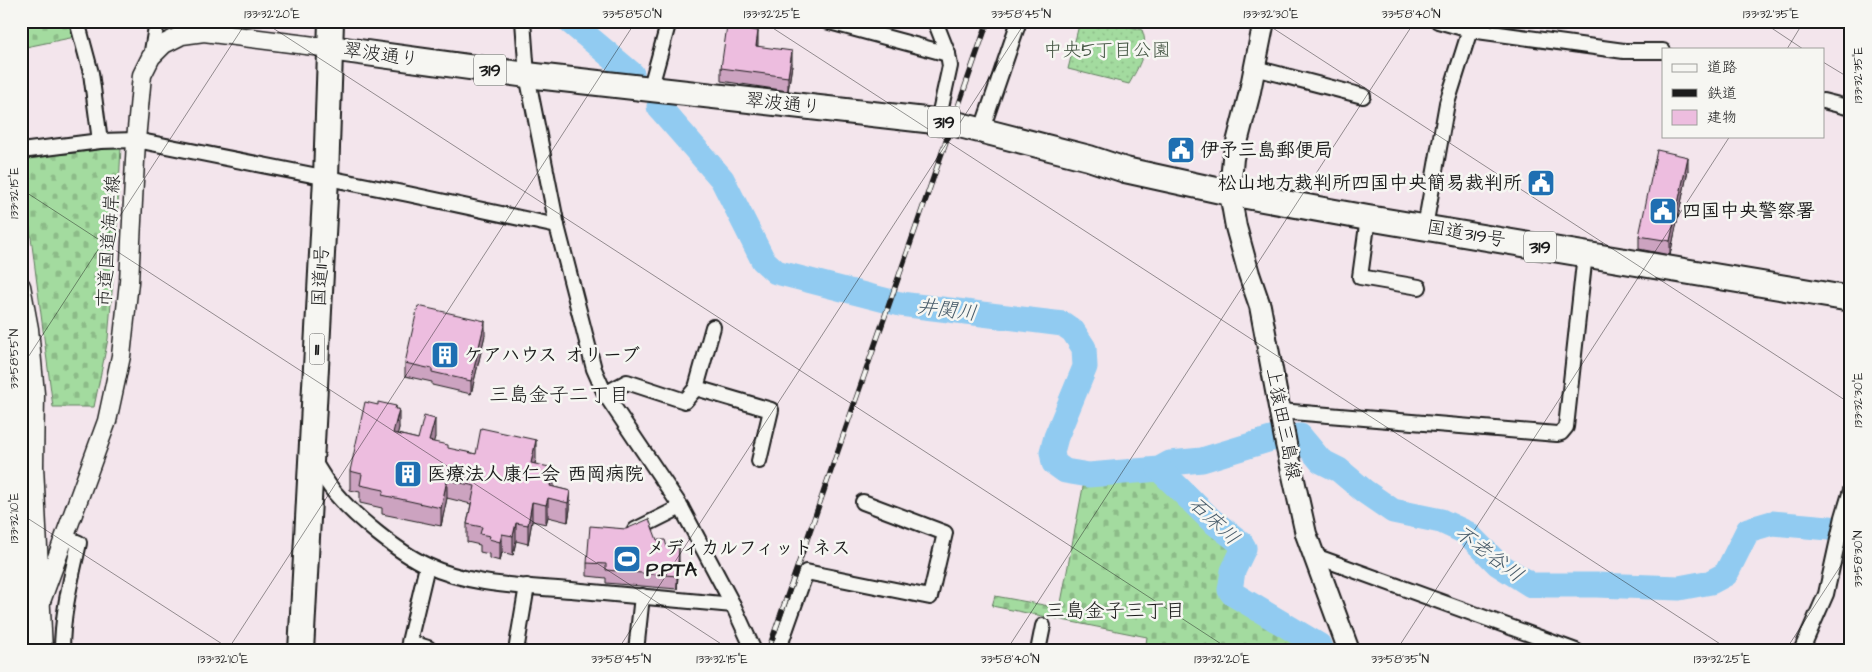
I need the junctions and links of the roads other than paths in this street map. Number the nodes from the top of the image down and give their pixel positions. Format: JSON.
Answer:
{"nodes":[{"id":1,"x":77,"y":21,"type":"edge"},
{"id":2,"x":157,"y":21,"type":"edge"},
{"id":3,"x":331,"y":21,"type":"edge"},
{"id":4,"x":524,"y":21,"type":"edge"},
{"id":5,"x":669,"y":21,"type":"edge"},
{"id":6,"x":826,"y":21,"type":"edge"},
{"id":7,"x":935,"y":21,"type":"edge"},
{"id":8,"x":1019,"y":21,"type":"edge"},
{"id":9,"x":1264,"y":21,"type":"edge"},
{"id":10,"x":1438,"y":21,"type":"edge"},
{"id":11,"x":1470,"y":30,"type":"junction"},
{"id":12,"x":330,"y":48,"type":"junction"},
{"id":13,"x":1662,"y":51,"type":"edge"},
{"id":14,"x":948,"y":54,"type":"junction"},
{"id":15,"x":151,"y":57,"type":"junction"},
{"id":16,"x":1255,"y":68,"type":"junction"},
{"id":17,"x":527,"y":75,"type":"junction"},
{"id":18,"x":650,"y":90,"type":"junction"},
{"id":19,"x":1363,"y":96,"type":"dead end"},
{"id":20,"x":1824,"y":102,"type":"edge"},
{"id":21,"x":1851,"y":108,"type":"edge"},
{"id":22,"x":938,"y":121,"type":"junction"},
{"id":23,"x":982,"y":130,"type":"junction"},
{"id":24,"x":136,"y":140,"type":"junction"},
{"id":25,"x":100,"y":141,"type":"junction"},
{"id":26,"x":21,"y":152,"type":"edge"},
{"id":27,"x":326,"y":178,"type":"junction"},
{"id":28,"x":1230,"y":193,"type":"junction"},
{"id":29,"x":1368,"y":218,"type":"junction"},
{"id":30,"x":557,"y":226,"type":"junction"},
{"id":31,"x":1425,"y":227,"type":"junction"},
{"id":32,"x":1585,"y":254,"type":"junction"},
{"id":33,"x":21,"y":286,"type":"edge"},
{"id":34,"x":1419,"y":287,"type":"dead end"},
{"id":35,"x":1851,"y":299,"type":"edge"},
{"id":36,"x":713,"y":327,"type":"dead end"},
{"id":37,"x":696,"y":388,"type":"junction"},
{"id":38,"x":605,"y":394,"type":"junction"},
{"id":39,"x":1283,"y":428,"type":"junction"},
{"id":40,"x":312,"y":458,"type":"junction"},
{"id":41,"x":759,"y":461,"type":"dead end"},
{"id":42,"x":28,"y":467,"type":"edge"},
{"id":43,"x":1851,"y":490,"type":"edge"},
{"id":44,"x":863,"y":502,"type":"dead end"},
{"id":45,"x":681,"y":507,"type":"junction"},
{"id":46,"x":29,"y":518,"type":"edge"},
{"id":47,"x":71,"y":521,"type":"junction"},
{"id":48,"x":626,"y":534,"type":"edge"},
{"id":49,"x":65,"y":538,"type":"junction"},
{"id":50,"x":1315,"y":556,"type":"junction"},
{"id":51,"x":427,"y":566,"type":"junction"},
{"id":52,"x":527,"y":586,"type":"junction"},
{"id":53,"x":642,"y":596,"type":"junction"},
{"id":54,"x":40,"y":604,"type":"junction"},
{"id":55,"x":733,"y":605,"type":"junction"},
{"id":56,"x":1044,"y":626,"type":"dead end"},
{"id":57,"x":26,"y":651,"type":"edge"},
{"id":58,"x":43,"y":651,"type":"edge"},
{"id":59,"x":62,"y":651,"type":"edge"},
{"id":60,"x":301,"y":651,"type":"edge"},
{"id":61,"x":428,"y":651,"type":"edge"},
{"id":62,"x":516,"y":651,"type":"edge"},
{"id":63,"x":636,"y":651,"type":"edge"},
{"id":64,"x":754,"y":651,"type":"edge"},
{"id":65,"x":778,"y":651,"type":"edge"},
{"id":66,"x":1038,"y":651,"type":"edge"},
{"id":67,"x":1349,"y":651,"type":"edge"},
{"id":68,"x":1576,"y":651,"type":"edge"},
{"id":69,"x":1802,"y":651,"type":"edge"}],
"edges":[{"from":1,"to":25,"type":"street"},
{"from":2,"to":15,"type":"street"},
{"from":3,"to":12,"type":"highway","name":"国道11号","number":"11"},
{"from":4,"to":17,"type":"street"},
{"from":5,"to":18,"type":"street"},
{"from":6,"to":14,"type":"street"},
{"from":7,"to":14,"type":"street"},
{"from":8,"to":23,"type":"street"},
{"from":9,"to":16,"type":"main road","name":"上猿田三島線"},
{"from":10,"to":11,"type":"street"},
{"from":11,"to":13,"type":"street"},
{"from":11,"to":31,"type":"street"},
{"from":12,"to":15,"type":"street","name":"市道国道海岸線"},
{"from":12,"to":17,"type":"highway","name":"翠波通り","number":"319"},
{"from":12,"to":27,"type":"highway","name":"国道11号","number":"11"},
{"from":14,"to":22,"type":"street"},
{"from":15,"to":24,"type":"street","name":"市道国道海岸線"},
{"from":16,"to":19,"type":"street"},
{"from":16,"to":28,"type":"main road","name":"上猿田三島線"},
{"from":17,"to":18,"type":"highway","name":"翠波通り","number":"319"},
{"from":17,"to":30,"type":"street"},
{"from":18,"to":22,"type":"highway","name":"翠波通り","number":"319"},
{"from":20,"to":21,"type":"street"},
{"from":22,"to":23,"type":"highway","name":"翠波通り","number":"319"},
{"from":23,"to":28,"type":"highway","name":"翠波通り","number":"319"},
{"from":24,"to":25,"type":"street"},
{"from":24,"to":27,"type":"street"},
{"from":24,"to":47,"type":"street","name":"市道国道海岸線"},
{"from":25,"to":26,"type":"street"},
{"from":27,"to":30,"type":"street"},
{"from":27,"to":40,"type":"highway","name":"国道11号","number":"11"},
{"from":28,"to":29,"type":"highway","name":"国道319号","number":"319"},
{"from":28,"to":39,"type":"main road","name":"上猿田三島線"},
{"from":29,"to":31,"type":"highway","name":"国道319号","number":"319"},
{"from":29,"to":34,"type":"street"},
{"from":30,"to":38,"type":"street"},
{"from":31,"to":32,"type":"highway","name":"国道319号","number":"319"},
{"from":32,"to":35,"type":"highway","name":"国道319号","number":"319"},
{"from":32,"to":39,"type":"street"},
{"from":33,"to":42,"type":"street"},
{"from":36,"to":37,"type":"street"},
{"from":37,"to":38,"type":"street"},
{"from":37,"to":41,"type":"street"},
{"from":38,"to":45,"type":"street"},
{"from":39,"to":50,"type":"main road","name":"上猿田三島線"},
{"from":40,"to":51,"type":"street"},
{"from":40,"to":60,"type":"highway","name":"国道11号","number":"11"},
{"from":42,"to":46,"type":"street"},
{"from":43,"to":69,"type":"street"},
{"from":44,"to":65,"type":"street"},
{"from":45,"to":48,"type":"street"},
{"from":45,"to":55,"type":"street"},
{"from":46,"to":47,"type":"street"},
{"from":46,"to":54,"type":"street"},
{"from":46,"to":57,"type":"street"},
{"from":47,"to":49,"type":"street","name":"市道国道海岸線"},
{"from":49,"to":54,"type":"street","name":"市道国道海岸線"},
{"from":49,"to":59,"type":"street"},
{"from":50,"to":67,"type":"main road","name":"上猿田三島線"},
{"from":50,"to":68,"type":"street"},
{"from":51,"to":52,"type":"street"},
{"from":51,"to":61,"type":"street"},
{"from":52,"to":53,"type":"street"},
{"from":52,"to":62,"type":"street"},
{"from":53,"to":55,"type":"street"},
{"from":53,"to":63,"type":"street"},
{"from":54,"to":57,"type":"street","name":"市道国道海岸線"},
{"from":54,"to":58,"type":"street","name":"市道国道海岸線"},
{"from":55,"to":64,"type":"street"},
{"from":56,"to":66,"type":"street"}]}
